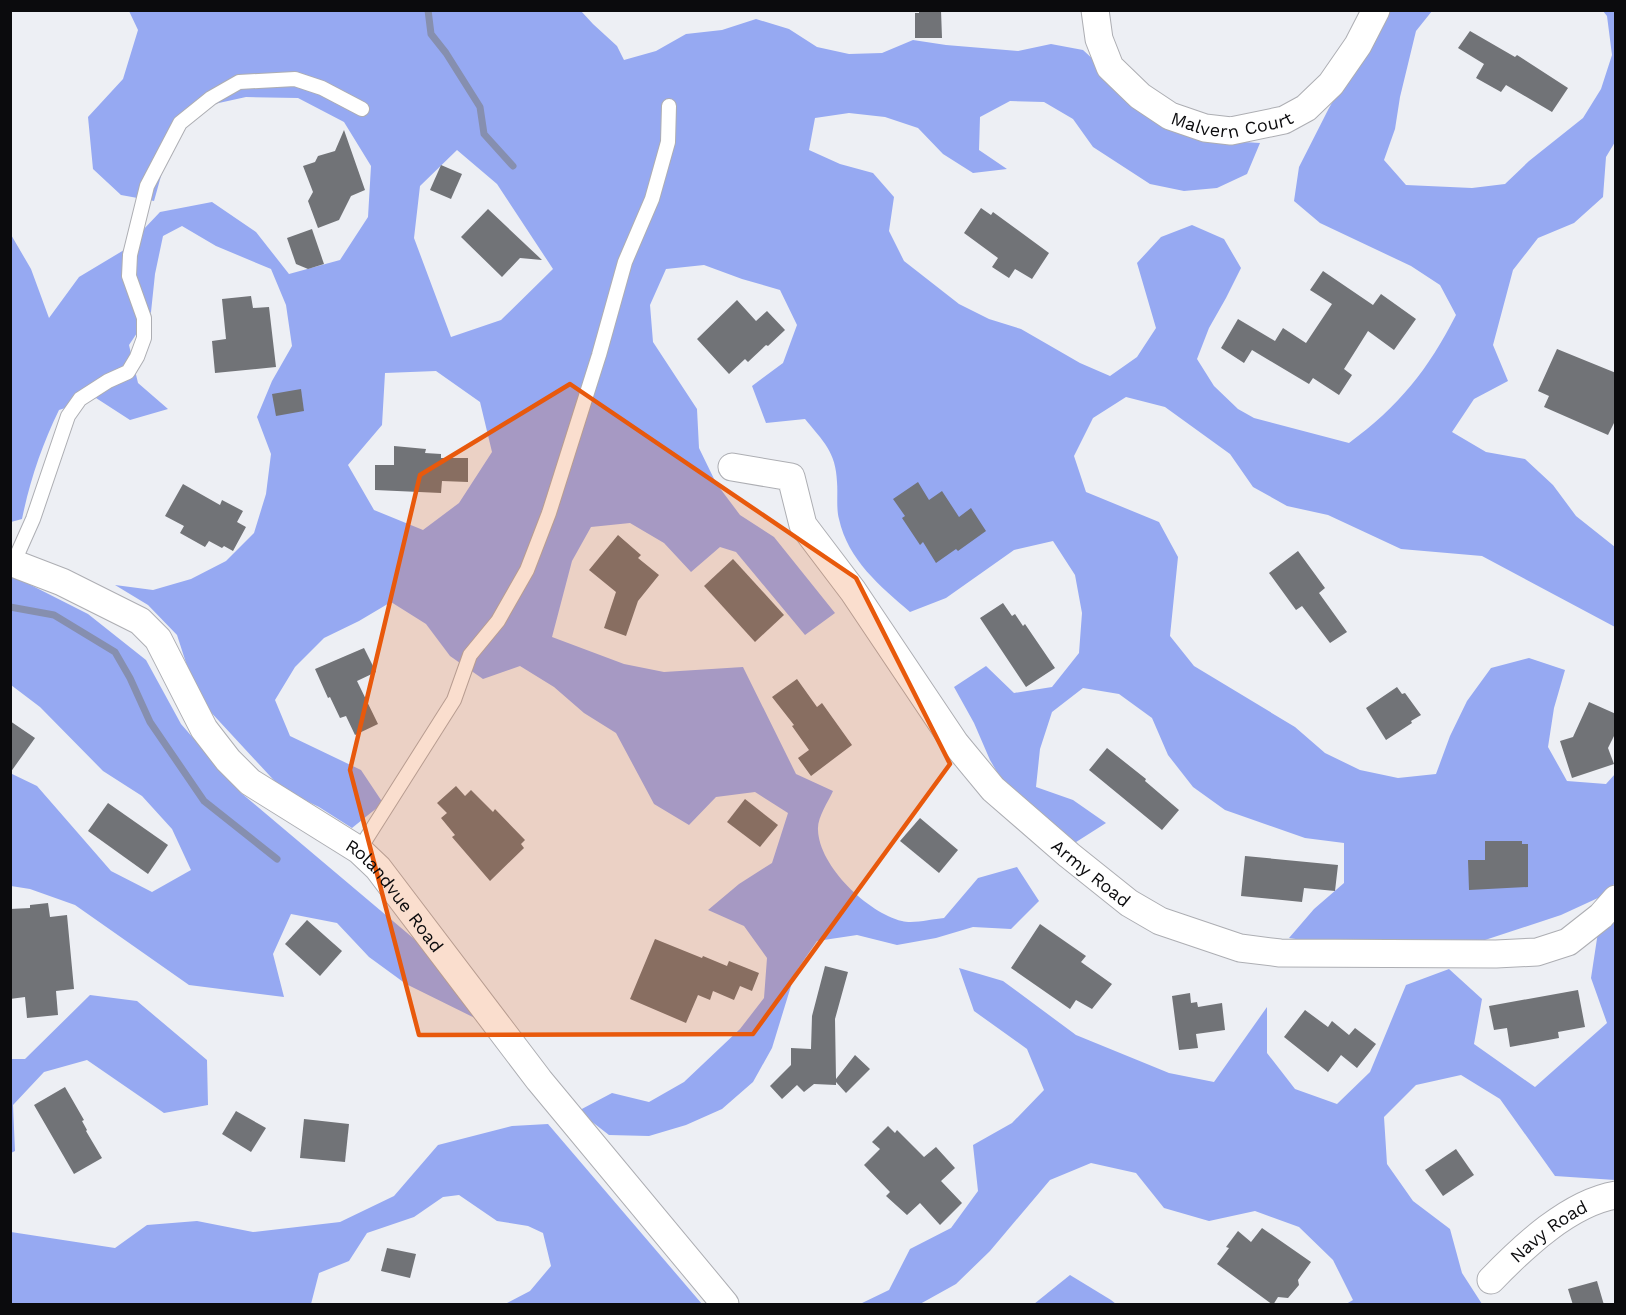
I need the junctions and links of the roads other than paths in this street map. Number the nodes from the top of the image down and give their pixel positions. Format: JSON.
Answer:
{"nodes":[{"id":1,"x":1095,"y":10,"type":"edge"},
{"id":2,"x":1376,"y":10,"type":"edge"},
{"id":3,"x":669,"y":106,"type":"dead end"},
{"id":4,"x":362,"y":109,"type":"dead end"},
{"id":5,"x":732,"y":467,"type":"dead end"},
{"id":6,"x":12,"y":563,"type":"edge"},
{"id":7,"x":359,"y":850,"type":"junction"},
{"id":8,"x":1616,"y":899,"type":"edge"},
{"id":9,"x":1616,"y":1195,"type":"edge"},
{"id":10,"x":1491,"y":1280,"type":"dead end"},
{"id":11,"x":725,"y":1305,"type":"edge"}],
"edges":[{"from":1,"to":2,"type":"street","name":"Malvern Court"},
{"from":3,"to":7,"type":"lane"},
{"from":4,"to":6,"type":"lane"},
{"from":5,"to":8,"type":"street","name":"Army Road"},
{"from":6,"to":7,"type":"street","name":"Rolandvue Road"},
{"from":7,"to":11,"type":"street","name":"Rolandvue Road"},
{"from":9,"to":10,"type":"street","name":"Navy Road"}]}
